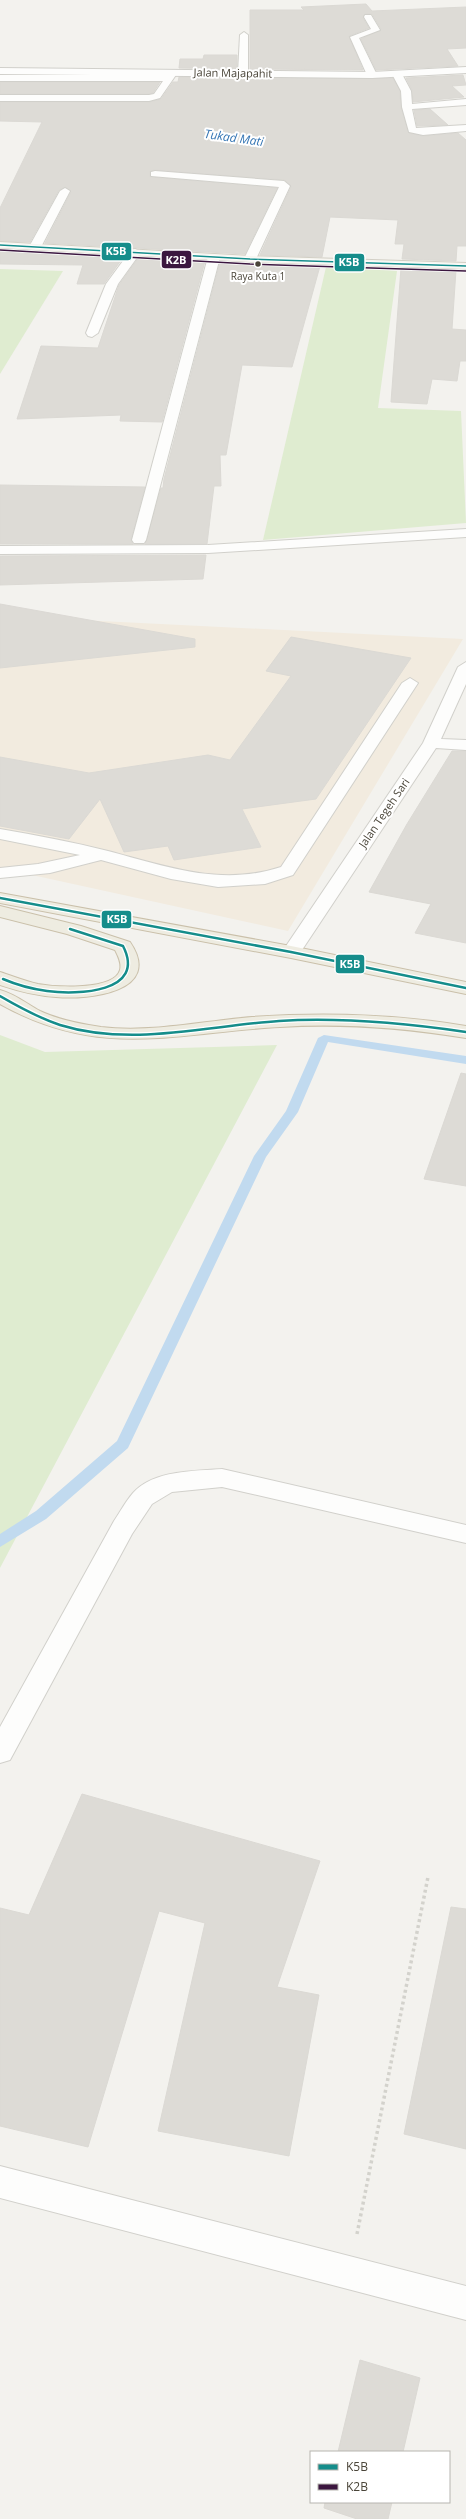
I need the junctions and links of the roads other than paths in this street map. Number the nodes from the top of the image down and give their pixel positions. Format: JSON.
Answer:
{"nodes":[{"id":1,"x":368,"y":17,"type":"dead end"},
{"id":2,"x":244,"y":35,"type":"dead end"},
{"id":3,"x":466,"y":70,"type":"edge"},
{"id":4,"x":0,"y":71,"type":"edge"},
{"id":5,"x":243,"y":73,"type":"junction"},
{"id":6,"x":397,"y":74,"type":"junction"},
{"id":7,"x":171,"y":75,"type":"junction"},
{"id":8,"x":372,"y":75,"type":"junction"},
{"id":9,"x":0,"y":78,"type":"edge"},
{"id":10,"x":0,"y":98,"type":"edge"},
{"id":11,"x":466,"y":102,"type":"edge"},
{"id":12,"x":406,"y":107,"type":"junction"},
{"id":13,"x":466,"y":128,"type":"edge"},
{"id":14,"x":155,"y":174,"type":"dead end"},
{"id":15,"x":65,"y":191,"type":"dead end"},
{"id":16,"x":0,"y":245,"type":"edge"},
{"id":17,"x":35,"y":247,"type":"junction"},
{"id":18,"x":135,"y":252,"type":"junction"},
{"id":19,"x":214,"y":257,"type":"junction"},
{"id":20,"x":250,"y":259,"type":"junction"},
{"id":21,"x":466,"y":266,"type":"edge"},
{"id":22,"x":92,"y":333,"type":"dead end"},
{"id":23,"x":466,"y":533,"type":"edge"},
{"id":24,"x":139,"y":540,"type":"dead end"},
{"id":25,"x":0,"y":550,"type":"edge"},
{"id":26,"x":466,"y":667,"type":"edge"},
{"id":27,"x":410,"y":683,"type":"dead end"},
{"id":28,"x":431,"y":743,"type":"junction"},
{"id":29,"x":466,"y":745,"type":"edge"},
{"id":30,"x":0,"y":834,"type":"edge"},
{"id":31,"x":100,"y":854,"type":"junction"},
{"id":32,"x":0,"y":873,"type":"edge"},
{"id":33,"x":0,"y":898,"type":"edge"},
{"id":34,"x":0,"y":911,"type":"edge"},
{"id":35,"x":291,"y":952,"type":"junction"},
{"id":36,"x":0,"y":978,"type":"edge"},
{"id":37,"x":466,"y":988,"type":"edge"},
{"id":38,"x":0,"y":996,"type":"edge"},
{"id":39,"x":466,"y":1032,"type":"edge"},
{"id":40,"x":466,"y":1534,"type":"edge"},
{"id":41,"x":0,"y":1752,"type":"edge"},
{"id":42,"x":0,"y":2182,"type":"edge"},
{"id":43,"x":466,"y":2303,"type":"edge"}],
"edges":[{"from":1,"to":8,"type":"street"},
{"from":2,"to":5,"type":"street"},
{"from":3,"to":6,"type":"street","name":"Jalan Majapahit"},
{"from":4,"to":7,"type":"street","name":"Jalan Majapahit"},
{"from":5,"to":7,"type":"street","name":"Jalan Majapahit"},
{"from":5,"to":8,"type":"street","name":"Jalan Majapahit"},
{"from":6,"to":8,"type":"street","name":"Jalan Majapahit"},
{"from":6,"to":12,"type":"street"},
{"from":7,"to":9,"type":"street"},
{"from":7,"to":10,"type":"street"},
{"from":11,"to":12,"type":"street"},
{"from":12,"to":13,"type":"street"},
{"from":14,"to":20,"type":"street"},
{"from":15,"to":17,"type":"street"},
{"from":16,"to":17,"type":"main road"},
{"from":17,"to":18,"type":"main road"},
{"from":18,"to":19,"type":"main road"},
{"from":18,"to":22,"type":"street"},
{"from":19,"to":20,"type":"main road"},
{"from":19,"to":24,"type":"street"},
{"from":20,"to":21,"type":"main road"},
{"from":23,"to":25,"type":"street"},
{"from":26,"to":28,"type":"street","name":"Jalan Tegeh Sari"},
{"from":27,"to":31,"type":"street"},
{"from":28,"to":29,"type":"street"},
{"from":28,"to":35,"type":"street","name":"Jalan Tegeh Sari"},
{"from":30,"to":31,"type":"street"},
{"from":31,"to":32,"type":"street"},
{"from":33,"to":35,"type":"highway"},
{"from":34,"to":36,"type":"highway"},
{"from":35,"to":37,"type":"highway"},
{"from":38,"to":39,"type":"highway"},
{"from":40,"to":41,"type":"street"},
{"from":42,"to":43,"type":"street"}]}
